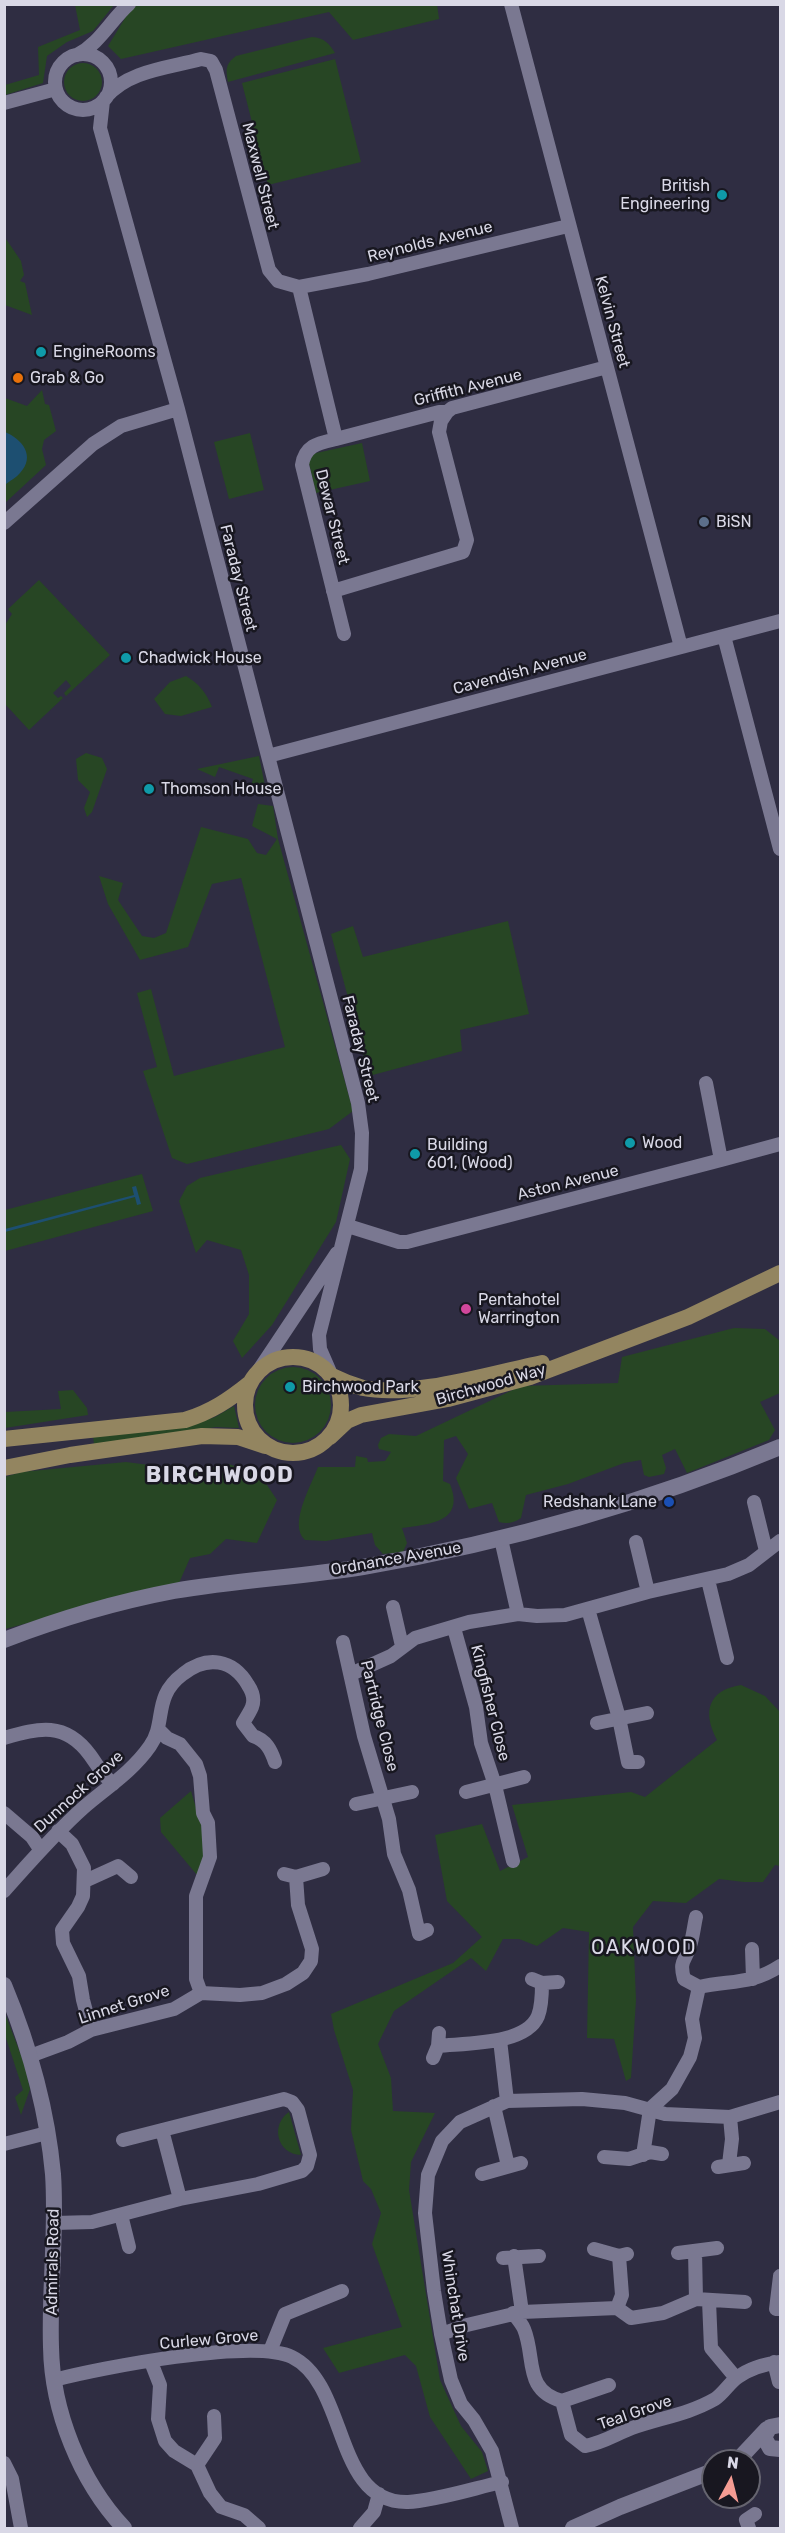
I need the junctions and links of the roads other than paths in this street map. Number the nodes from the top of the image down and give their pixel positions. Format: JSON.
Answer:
{"nodes":[{"id":1,"x":511,"y":4,"type":"edge"},
{"id":2,"x":125,"y":7,"type":"edge"},
{"id":3,"x":102,"y":37,"type":"junction"},
{"id":4,"x":77,"y":55,"type":"junction"},
{"id":5,"x":105,"y":66,"type":"junction"},
{"id":6,"x":133,"y":76,"type":"junction"},
{"id":7,"x":56,"y":89,"type":"junction"},
{"id":8,"x":105,"y":99,"type":"junction"},
{"id":9,"x":4,"y":103,"type":"edge"},
{"id":10,"x":79,"y":110,"type":"junction"},
{"id":11,"x":100,"y":128,"type":"junction"},
{"id":12,"x":568,"y":226,"type":"junction"},
{"id":13,"x":299,"y":287,"type":"junction"},
{"id":14,"x":607,"y":367,"type":"junction"},
{"id":15,"x":178,"y":409,"type":"junction"},
{"id":16,"x":447,"y":412,"type":"junction"},
{"id":17,"x":336,"y":440,"type":"junction"},
{"id":18,"x":4,"y":523,"type":"edge"},
{"id":19,"x":333,"y":591,"type":"junction"},
{"id":20,"x":780,"y":621,"type":"edge"},
{"id":21,"x":344,"y":634,"type":"dead end"},
{"id":22,"x":724,"y":636,"type":"junction"},
{"id":23,"x":681,"y":647,"type":"junction"},
{"id":24,"x":268,"y":756,"type":"junction"},
{"id":25,"x":780,"y":849,"type":"edge"},
{"id":26,"x":706,"y":1083,"type":"dead end"},
{"id":27,"x":780,"y":1144,"type":"edge"},
{"id":28,"x":721,"y":1160,"type":"junction"},
{"id":29,"x":348,"y":1226,"type":"junction"},
{"id":30,"x":340,"y":1248,"type":"junction"},
{"id":31,"x":780,"y":1273,"type":"edge"},
{"id":32,"x":587,"y":1353,"type":"junction"},
{"id":33,"x":331,"y":1374,"type":"junction"},
{"id":34,"x":252,"y":1379,"type":"junction"},
{"id":35,"x":330,"y":1437,"type":"junction"},
{"id":36,"x":4,"y":1439,"type":"edge"},
{"id":37,"x":780,"y":1447,"type":"edge"},
{"id":38,"x":272,"y":1448,"type":"junction"},
{"id":39,"x":4,"y":1468,"type":"edge"},
{"id":40,"x":754,"y":1502,"type":"dead end"},
{"id":41,"x":501,"y":1539,"type":"junction"},
{"id":42,"x":780,"y":1541,"type":"edge"},
{"id":43,"x":636,"y":1542,"type":"dead end"},
{"id":44,"x":765,"y":1551,"type":"junction"},
{"id":45,"x":708,"y":1580,"type":"junction"},
{"id":46,"x":648,"y":1592,"type":"junction"},
{"id":47,"x":393,"y":1607,"type":"dead end"},
{"id":48,"x":588,"y":1609,"type":"junction"},
{"id":49,"x":518,"y":1614,"type":"junction"},
{"id":50,"x":454,"y":1628,"type":"junction"},
{"id":51,"x":4,"y":1641,"type":"edge"},
{"id":52,"x":343,"y":1642,"type":"dead end"},
{"id":53,"x":402,"y":1646,"type":"junction"},
{"id":54,"x":726,"y":1661,"type":"dead end"},
{"id":55,"x":351,"y":1674,"type":"junction"},
{"id":56,"x":647,"y":1713,"type":"dead end"},
{"id":57,"x":619,"y":1718,"type":"junction"},
{"id":58,"x":597,"y":1723,"type":"dead end"},
{"id":59,"x":158,"y":1729,"type":"junction"},
{"id":60,"x":4,"y":1738,"type":"edge"},
{"id":61,"x":274,"y":1762,"type":"dead end"},
{"id":62,"x":638,"y":1762,"type":"dead end"},
{"id":63,"x":524,"y":1777,"type":"dead end"},
{"id":64,"x":113,"y":1784,"type":"junction"},
{"id":65,"x":495,"y":1785,"type":"junction"},
{"id":66,"x":412,"y":1792,"type":"dead end"},
{"id":67,"x":466,"y":1792,"type":"dead end"},
{"id":68,"x":383,"y":1799,"type":"junction"},
{"id":69,"x":356,"y":1804,"type":"dead end"},
{"id":70,"x":4,"y":1813,"type":"edge"},
{"id":71,"x":58,"y":1831,"type":"junction"},
{"id":72,"x":40,"y":1849,"type":"junction"},
{"id":73,"x":513,"y":1861,"type":"dead end"},
{"id":74,"x":323,"y":1869,"type":"dead end"},
{"id":75,"x":131,"y":1877,"type":"dead end"},
{"id":76,"x":86,"y":1881,"type":"junction"},
{"id":77,"x":4,"y":1891,"type":"edge"},
{"id":78,"x":698,"y":1915,"type":"dead end"},
{"id":79,"x":427,"y":1930,"type":"dead end"},
{"id":80,"x":752,"y":1949,"type":"dead end"},
{"id":81,"x":780,"y":1966,"type":"edge"},
{"id":82,"x":753,"y":1979,"type":"junction"},
{"id":83,"x":558,"y":1982,"type":"dead end"},
{"id":84,"x":4,"y":1985,"type":"edge"},
{"id":85,"x":699,"y":1987,"type":"junction"},
{"id":86,"x":201,"y":1993,"type":"junction"},
{"id":87,"x":92,"y":2030,"type":"junction"},
{"id":88,"x":500,"y":2040,"type":"junction"},
{"id":89,"x":437,"y":2046,"type":"dead end"},
{"id":90,"x":30,"y":2056,"type":"junction"},
{"id":91,"x":780,"y":2102,"type":"edge"},
{"id":92,"x":501,"y":2103,"type":"junction"},
{"id":93,"x":650,"y":2109,"type":"junction"},
{"id":94,"x":730,"y":2117,"type":"junction"},
{"id":95,"x":162,"y":2130,"type":"junction"},
{"id":96,"x":47,"y":2133,"type":"junction"},
{"id":97,"x":123,"y":2140,"type":"dead end"},
{"id":98,"x":4,"y":2144,"type":"edge"},
{"id":99,"x":662,"y":2154,"type":"dead end"},
{"id":100,"x":643,"y":2155,"type":"junction"},
{"id":101,"x":604,"y":2157,"type":"dead end"},
{"id":102,"x":744,"y":2163,"type":"dead end"},
{"id":103,"x":482,"y":2174,"type":"dead end"},
{"id":104,"x":180,"y":2199,"type":"junction"},
{"id":105,"x":121,"y":2215,"type":"junction"},
{"id":106,"x":55,"y":2223,"type":"junction"},
{"id":107,"x":129,"y":2247,"type":"dead end"},
{"id":108,"x":717,"y":2248,"type":"dead end"},
{"id":109,"x":594,"y":2249,"type":"dead end"},
{"id":110,"x":695,"y":2251,"type":"junction"},
{"id":111,"x":678,"y":2253,"type":"dead end"},
{"id":112,"x":539,"y":2256,"type":"dead end"},
{"id":113,"x":780,"y":2276,"type":"edge"},
{"id":114,"x":342,"y":2291,"type":"dead end"},
{"id":115,"x":702,"y":2300,"type":"junction"},
{"id":116,"x":745,"y":2302,"type":"dead end"},
{"id":117,"x":617,"y":2308,"type":"junction"},
{"id":118,"x":775,"y":2309,"type":"edge"},
{"id":119,"x":518,"y":2312,"type":"junction"},
{"id":120,"x":441,"y":2334,"type":"junction"},
{"id":121,"x":270,"y":2351,"type":"junction"},
{"id":122,"x":151,"y":2362,"type":"junction"},
{"id":123,"x":777,"y":2362,"type":"edge"},
{"id":124,"x":736,"y":2378,"type":"junction"},
{"id":125,"x":54,"y":2380,"type":"junction"},
{"id":126,"x":779,"y":2382,"type":"dead end"},
{"id":127,"x":609,"y":2385,"type":"dead end"},
{"id":128,"x":562,"y":2401,"type":"junction"},
{"id":129,"x":214,"y":2416,"type":"dead end"},
{"id":130,"x":777,"y":2426,"type":"edge"},
{"id":131,"x":751,"y":2449,"type":"edge"},
{"id":132,"x":777,"y":2451,"type":"edge"},
{"id":133,"x":761,"y":2455,"type":"edge"},
{"id":134,"x":4,"y":2463,"type":"edge"},
{"id":135,"x":197,"y":2465,"type":"junction"},
{"id":136,"x":701,"y":2476,"type":"edge"},
{"id":137,"x":502,"y":2482,"type":"junction"},
{"id":138,"x":379,"y":2494,"type":"junction"},
{"id":139,"x":755,"y":2514,"type":"dead end"},
{"id":140,"x":21,"y":2529,"type":"edge"},
{"id":141,"x":124,"y":2529,"type":"edge"},
{"id":142,"x":259,"y":2529,"type":"edge"},
{"id":143,"x":360,"y":2529,"type":"edge"},
{"id":144,"x":512,"y":2529,"type":"edge"},
{"id":145,"x":573,"y":2529,"type":"edge"},
{"id":146,"x":749,"y":2529,"type":"edge"}],
"edges":[{"from":1,"to":12,"type":"street","name":"Kelvin Street"},
{"from":2,"to":3,"type":"street"},
{"from":3,"to":4,"type":"street"},
{"from":3,"to":5,"type":"street"},
{"from":4,"to":5,"type":"street"},
{"from":4,"to":7,"type":"street"},
{"from":5,"to":6,"type":"street"},
{"from":5,"to":8,"type":"street"},
{"from":6,"to":8,"type":"street","name":"Maxwell Street"},
{"from":6,"to":13,"type":"street","name":"Maxwell Street"},
{"from":7,"to":9,"type":"street"},
{"from":7,"to":10,"type":"street"},
{"from":8,"to":10,"type":"street"},
{"from":8,"to":11,"type":"street","name":"Faraday Street"},
{"from":10,"to":11,"type":"street"},
{"from":11,"to":15,"type":"street","name":"Faraday Street"},
{"from":12,"to":13,"type":"street","name":"Reynolds Avenue"},
{"from":12,"to":14,"type":"street","name":"Kelvin Street"},
{"from":13,"to":17,"type":"street"},
{"from":14,"to":16,"type":"street","name":"Griffith Avenue"},
{"from":14,"to":23,"type":"street","name":"Kelvin Street"},
{"from":15,"to":18,"type":"street"},
{"from":15,"to":24,"type":"street","name":"Faraday Street"},
{"from":16,"to":17,"type":"street","name":"Griffith Avenue"},
{"from":16,"to":19,"type":"street"},
{"from":17,"to":19,"type":"street","name":"Dewar Street"},
{"from":19,"to":21,"type":"street","name":"Dewar Street"},
{"from":20,"to":22,"type":"street","name":"Cavendish Avenue"},
{"from":22,"to":23,"type":"street","name":"Cavendish Avenue"},
{"from":22,"to":25,"type":"street"},
{"from":23,"to":24,"type":"street","name":"Cavendish Avenue"},
{"from":24,"to":29,"type":"street","name":"Faraday Street"},
{"from":26,"to":28,"type":"street"},
{"from":27,"to":28,"type":"street","name":"Aston Avenue"},
{"from":28,"to":29,"type":"street","name":"Aston Avenue"},
{"from":29,"to":30,"type":"street","name":"Faraday Street"},
{"from":30,"to":33,"type":"street","name":"Faraday Street"},
{"from":30,"to":34,"type":"street","name":"Faraday Street"},
{"from":31,"to":32,"type":"main road","name":"Birchwood Way"},
{"from":32,"to":33,"type":"main road","name":"Birchwood Way"},
{"from":32,"to":35,"type":"main road","name":"Birchwood Way"},
{"from":33,"to":34,"type":"main road"},
{"from":33,"to":35,"type":"main road"},
{"from":34,"to":36,"type":"main road"},
{"from":34,"to":38,"type":"main road"},
{"from":35,"to":38,"type":"main road"},
{"from":37,"to":41,"type":"street","name":"Ordnance Avenue"},
{"from":38,"to":39,"type":"main road"},
{"from":40,"to":44,"type":"street"},
{"from":41,"to":49,"type":"street"},
{"from":41,"to":51,"type":"street","name":"Ordnance Avenue"},
{"from":42,"to":44,"type":"street"},
{"from":43,"to":46,"type":"street"},
{"from":44,"to":45,"type":"street"},
{"from":45,"to":46,"type":"street"},
{"from":45,"to":54,"type":"street"},
{"from":46,"to":48,"type":"street"},
{"from":47,"to":53,"type":"street"},
{"from":48,"to":49,"type":"street"},
{"from":48,"to":57,"type":"street"},
{"from":49,"to":50,"type":"street"},
{"from":50,"to":53,"type":"street"},
{"from":50,"to":65,"type":"street","name":"Kingfisher Close"},
{"from":52,"to":55,"type":"street","name":"Partridge Close"},
{"from":53,"to":55,"type":"street"},
{"from":55,"to":68,"type":"street","name":"Partridge Close"},
{"from":56,"to":57,"type":"street"},
{"from":57,"to":58,"type":"street"},
{"from":57,"to":62,"type":"street"},
{"from":59,"to":61,"type":"street","name":"Dunnock Grove"},
{"from":59,"to":64,"type":"street","name":"Dunnock Grove"},
{"from":59,"to":86,"type":"street"},
{"from":60,"to":64,"type":"street"},
{"from":63,"to":65,"type":"street","name":"Kingfisher Close"},
{"from":64,"to":71,"type":"street","name":"Dunnock Grove"},
{"from":65,"to":67,"type":"street","name":"Kingfisher Close"},
{"from":65,"to":73,"type":"street","name":"Kingfisher Close"},
{"from":66,"to":68,"type":"street","name":"Partridge Close"},
{"from":68,"to":69,"type":"street","name":"Partridge Close"},
{"from":68,"to":79,"type":"street","name":"Partridge Close"},
{"from":70,"to":72,"type":"street"},
{"from":71,"to":72,"type":"street","name":"Dunnock Grove"},
{"from":71,"to":76,"type":"street"},
{"from":72,"to":77,"type":"street","name":"Dunnock Grove"},
{"from":74,"to":86,"type":"street"},
{"from":75,"to":76,"type":"street"},
{"from":76,"to":87,"type":"street"},
{"from":78,"to":85,"type":"street"},
{"from":80,"to":82,"type":"street"},
{"from":81,"to":82,"type":"street"},
{"from":82,"to":85,"type":"street"},
{"from":83,"to":88,"type":"street"},
{"from":84,"to":90,"type":"street","name":"Admirals Road"},
{"from":85,"to":93,"type":"street"},
{"from":86,"to":87,"type":"street","name":"Linnet Grove"},
{"from":87,"to":90,"type":"street","name":"Linnet Grove"},
{"from":88,"to":89,"type":"street"},
{"from":88,"to":92,"type":"street"},
{"from":90,"to":96,"type":"street","name":"Admirals Road"},
{"from":91,"to":94,"type":"street","name":"Whinchat Drive"},
{"from":92,"to":93,"type":"street","name":"Whinchat Drive"},
{"from":92,"to":103,"type":"street"},
{"from":92,"to":120,"type":"street","name":"Whinchat Drive"},
{"from":93,"to":94,"type":"street","name":"Whinchat Drive"},
{"from":93,"to":100,"type":"street"},
{"from":94,"to":102,"type":"street"},
{"from":95,"to":97,"type":"street"},
{"from":95,"to":104,"type":"street"},
{"from":95,"to":104,"type":"street"},
{"from":96,"to":98,"type":"street"},
{"from":96,"to":106,"type":"street","name":"Admirals Road"},
{"from":99,"to":100,"type":"street"},
{"from":100,"to":101,"type":"street"},
{"from":104,"to":105,"type":"street"},
{"from":105,"to":106,"type":"street"},
{"from":105,"to":107,"type":"street"},
{"from":106,"to":125,"type":"street","name":"Admirals Road"},
{"from":108,"to":110,"type":"street"},
{"from":109,"to":117,"type":"street"},
{"from":110,"to":111,"type":"street"},
{"from":110,"to":115,"type":"street"},
{"from":112,"to":119,"type":"street"},
{"from":113,"to":118,"type":"street"},
{"from":114,"to":121,"type":"street"},
{"from":115,"to":116,"type":"street"},
{"from":115,"to":117,"type":"street"},
{"from":115,"to":124,"type":"street"},
{"from":117,"to":119,"type":"street"},
{"from":119,"to":120,"type":"street"},
{"from":119,"to":128,"type":"street"},
{"from":120,"to":137,"type":"street","name":"Whinchat Drive"},
{"from":121,"to":122,"type":"street","name":"Curlew Grove"},
{"from":121,"to":138,"type":"street","name":"Curlew Grove"},
{"from":122,"to":125,"type":"street","name":"Curlew Grove"},
{"from":122,"to":135,"type":"street"},
{"from":123,"to":124,"type":"street","name":"Teal Grove"},
{"from":123,"to":126,"type":"street","name":"Teal Grove"},
{"from":124,"to":128,"type":"street","name":"Teal Grove"},
{"from":125,"to":141,"type":"street","name":"Admirals Road"},
{"from":127,"to":128,"type":"street"},
{"from":129,"to":135,"type":"street"},
{"from":130,"to":131,"type":"street"},
{"from":130,"to":132,"type":"street"},
{"from":132,"to":133,"type":"street"},
{"from":134,"to":140,"type":"street"},
{"from":135,"to":142,"type":"street"},
{"from":136,"to":145,"type":"street"},
{"from":137,"to":138,"type":"street","name":"Curlew Grove"},
{"from":137,"to":144,"type":"street","name":"Whinchat Drive"},
{"from":138,"to":143,"type":"street"},
{"from":139,"to":146,"type":"street"}]}
